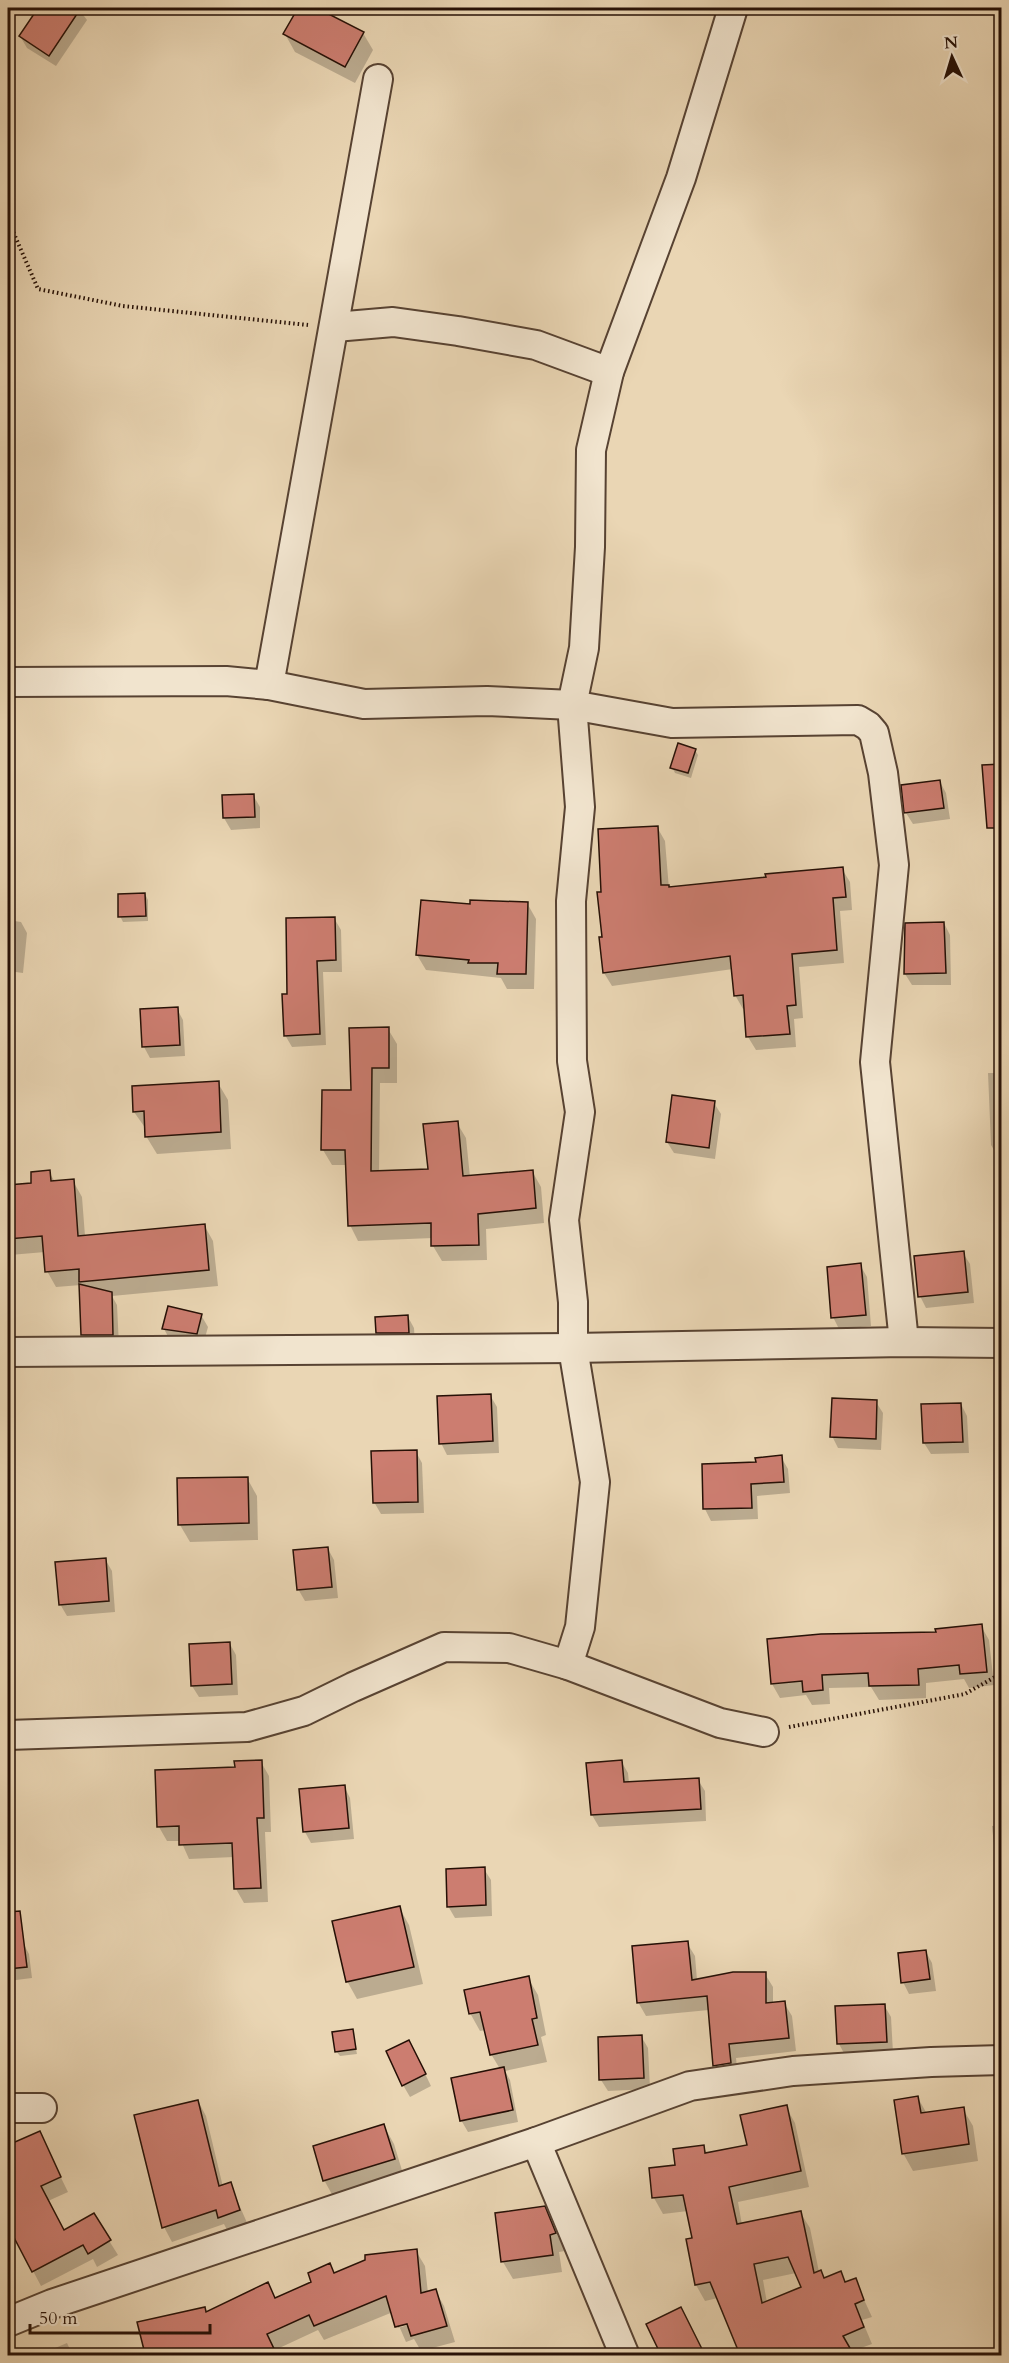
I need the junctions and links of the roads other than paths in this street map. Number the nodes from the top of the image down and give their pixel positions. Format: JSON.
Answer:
{"nodes":[{"id":1,"x":733,"y":8,"type":"edge"},
{"id":2,"x":378,"y":79,"type":"dead end"},
{"id":3,"x":334,"y":327,"type":"junction"},
{"id":4,"x":609,"y":372,"type":"junction"},
{"id":5,"x":8,"y":682,"type":"edge"},
{"id":6,"x":269,"y":685,"type":"junction"},
{"id":7,"x":572,"y":705,"type":"junction"},
{"id":8,"x":904,"y":1342,"type":"junction"},
{"id":9,"x":1002,"y":1343,"type":"edge"},
{"id":10,"x":573,"y":1348,"type":"junction"},
{"id":11,"x":8,"y":1352,"type":"edge"},
{"id":12,"x":568,"y":1665,"type":"junction"},
{"id":13,"x":764,"y":1732,"type":"road end"},
{"id":14,"x":8,"y":1735,"type":"edge"},
{"id":15,"x":1002,"y":2060,"type":"edge"},
{"id":16,"x":8,"y":2108,"type":"edge"},
{"id":17,"x":42,"y":2108,"type":"dead end"},
{"id":18,"x":536,"y":2142,"type":"junction"},
{"id":19,"x":8,"y":2322,"type":"edge"},
{"id":20,"x":625,"y":2355,"type":"edge"}],
"edges":[{"from":1,"to":4,"type":"street"},
{"from":2,"to":3,"type":"street"},
{"from":3,"to":4,"type":"street"},
{"from":3,"to":6,"type":"street"},
{"from":4,"to":7,"type":"street"},
{"from":5,"to":6,"type":"street"},
{"from":6,"to":7,"type":"street"},
{"from":7,"to":8,"type":"street"},
{"from":7,"to":10,"type":"street"},
{"from":8,"to":9,"type":"street"},
{"from":8,"to":10,"type":"street"},
{"from":10,"to":11,"type":"street"},
{"from":10,"to":12,"type":"street"},
{"from":12,"to":13,"type":"street"},
{"from":12,"to":14,"type":"street"},
{"from":15,"to":18,"type":"street"},
{"from":16,"to":17,"type":"street"},
{"from":18,"to":19,"type":"street"},
{"from":18,"to":20,"type":"street"}]}
